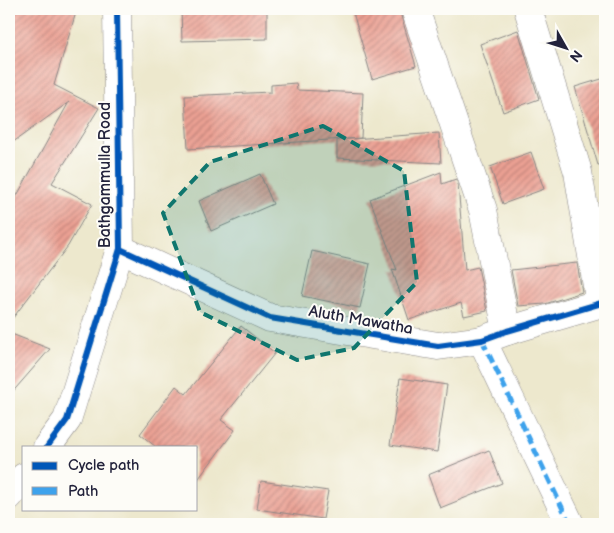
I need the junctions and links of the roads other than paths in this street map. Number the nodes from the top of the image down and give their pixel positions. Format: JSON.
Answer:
{"nodes":[{"id":1,"x":117,"y":9,"type":"edge"},
{"id":2,"x":415,"y":9,"type":"edge"},
{"id":3,"x":528,"y":9,"type":"edge"},
{"id":4,"x":120,"y":249,"type":"junction"},
{"id":5,"x":603,"y":303,"type":"edge"},
{"id":6,"x":495,"y":335,"type":"junction"},
{"id":7,"x":48,"y":446,"type":"edge"},
{"id":8,"x":22,"y":480,"type":"edge"},
{"id":9,"x":9,"y":496,"type":"edge"},
{"id":10,"x":570,"y":524,"type":"edge"}],
"edges":[{"from":1,"to":4,"type":"street","name":"Bathgammulla Road"},
{"from":2,"to":6,"type":"street"},
{"from":3,"to":5,"type":"street"},
{"from":4,"to":6,"type":"street","name":"Aluth Mawatha"},
{"from":4,"to":7,"type":"street","name":"Bathgammulla Road"},
{"from":5,"to":6,"type":"street","name":"Aluth Mawatha"},
{"from":6,"to":10,"type":"street"},
{"from":8,"to":9,"type":"street"}]}
